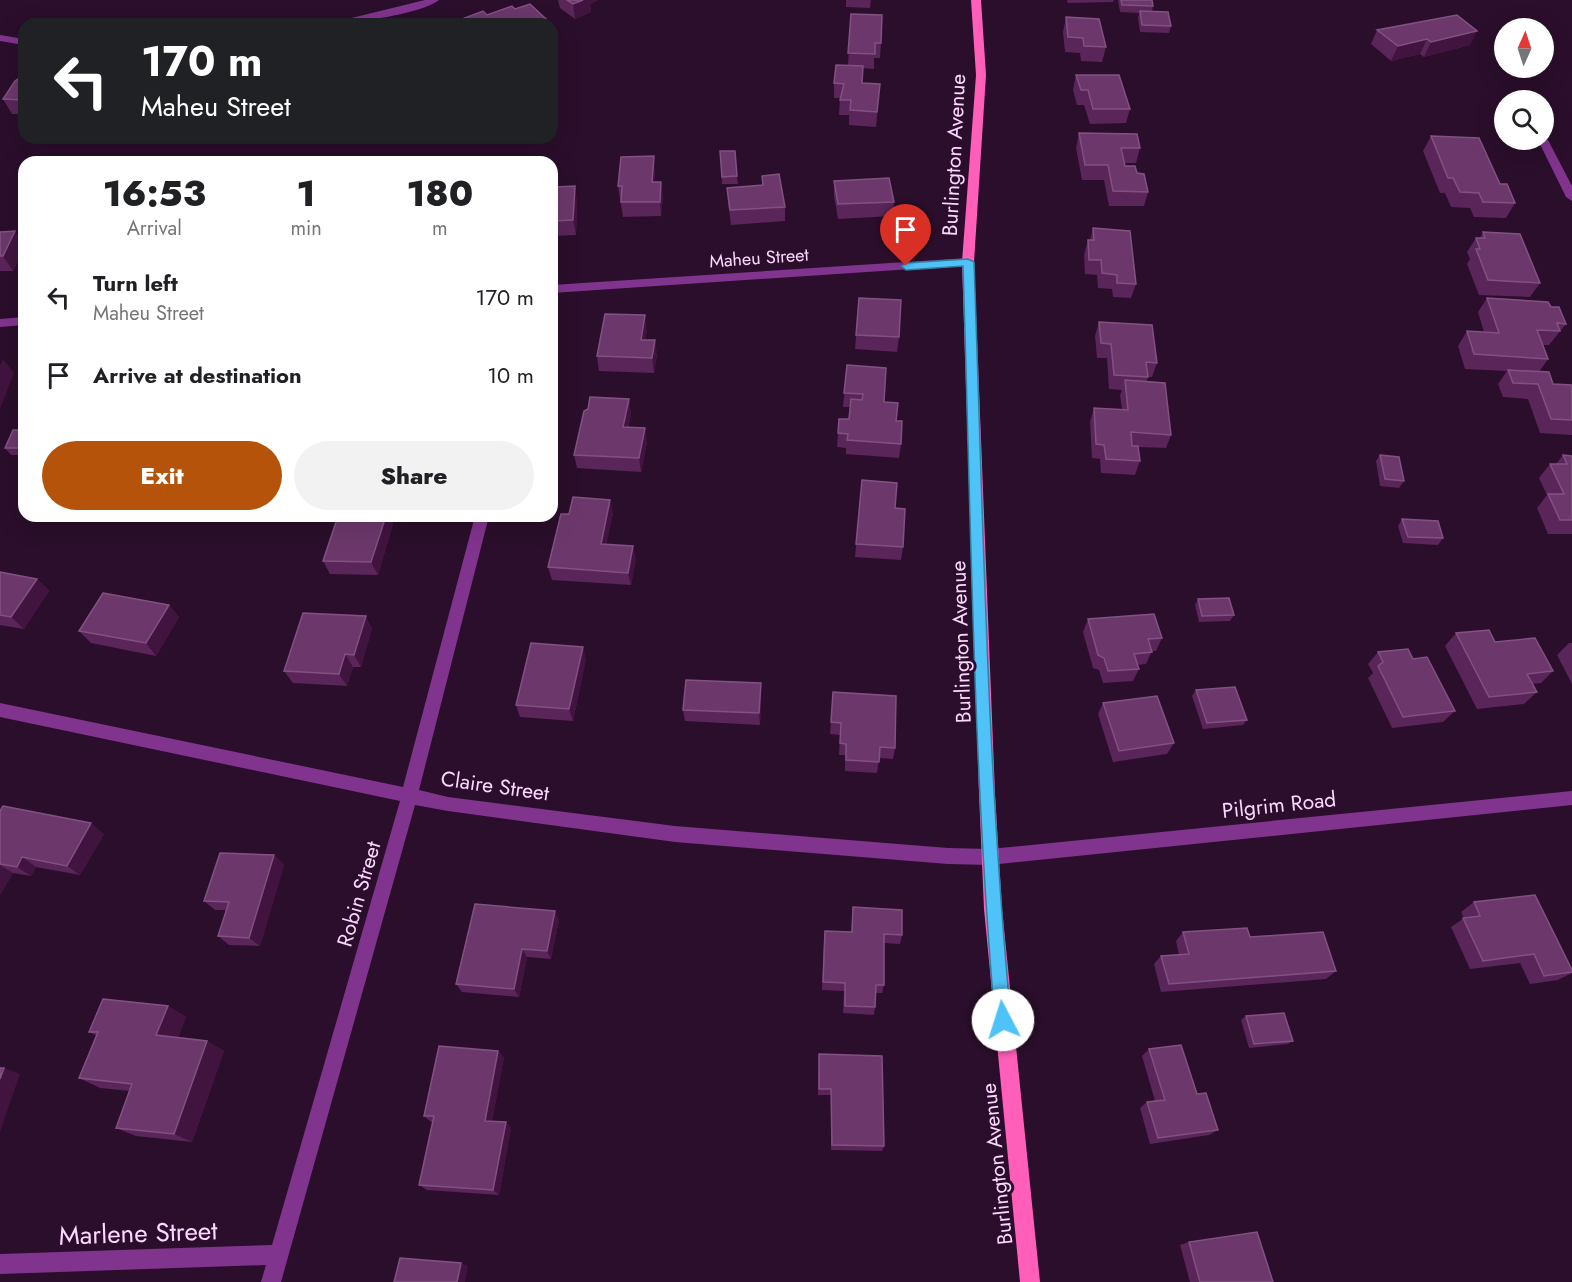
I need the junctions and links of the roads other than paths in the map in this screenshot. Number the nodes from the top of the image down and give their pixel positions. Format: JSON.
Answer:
{"nodes":[{"id":1,"x":435,"y":0,"type":"edge"},
{"id":2,"x":976,"y":0,"type":"edge"},
{"id":3,"x":361,"y":18,"type":"edge"},
{"id":4,"x":0,"y":38,"type":"edge"},
{"id":5,"x":18,"y":41,"type":"edge"},
{"id":6,"x":1549,"y":150,"type":"edge"},
{"id":7,"x":1572,"y":197,"type":"edge"},
{"id":8,"x":968,"y":262,"type":"junction"},
{"id":9,"x":558,"y":289,"type":"edge"},
{"id":10,"x":18,"y":322,"type":"edge"},
{"id":11,"x":0,"y":323,"type":"edge"},
{"id":12,"x":480,"y":522,"type":"edge"},
{"id":13,"x":0,"y":710,"type":"edge"},
{"id":14,"x":409,"y":795,"type":"junction"},
{"id":15,"x":1572,"y":798,"type":"edge"},
{"id":16,"x":990,"y":857,"type":"junction"},
{"id":17,"x":278,"y":1255,"type":"junction"},
{"id":18,"x":0,"y":1264,"type":"edge"},
{"id":19,"x":271,"y":1282,"type":"edge"},
{"id":20,"x":1030,"y":1282,"type":"edge"}],
"edges":[{"from":1,"to":3,"type":"street"},
{"from":2,"to":8,"type":"main road","name":"Burlington Avenue"},
{"from":4,"to":5,"type":"street"},
{"from":6,"to":7,"type":"street"},
{"from":8,"to":9,"type":"street","name":"Maheu Street"},
{"from":8,"to":16,"type":"main road","name":"Burlington Avenue"},
{"from":10,"to":11,"type":"street"},
{"from":12,"to":14,"type":"street","name":"Robin Street"},
{"from":13,"to":14,"type":"street","name":"Claire Street"},
{"from":14,"to":16,"type":"street","name":"Claire Street"},
{"from":14,"to":17,"type":"street","name":"Robin Street"},
{"from":15,"to":16,"type":"street","name":"Pilgrim Road"},
{"from":16,"to":20,"type":"main road","name":"Burlington Avenue"},
{"from":17,"to":18,"type":"street","name":"Marlene Street"},
{"from":17,"to":19,"type":"street","name":"Robin Street"}]}
